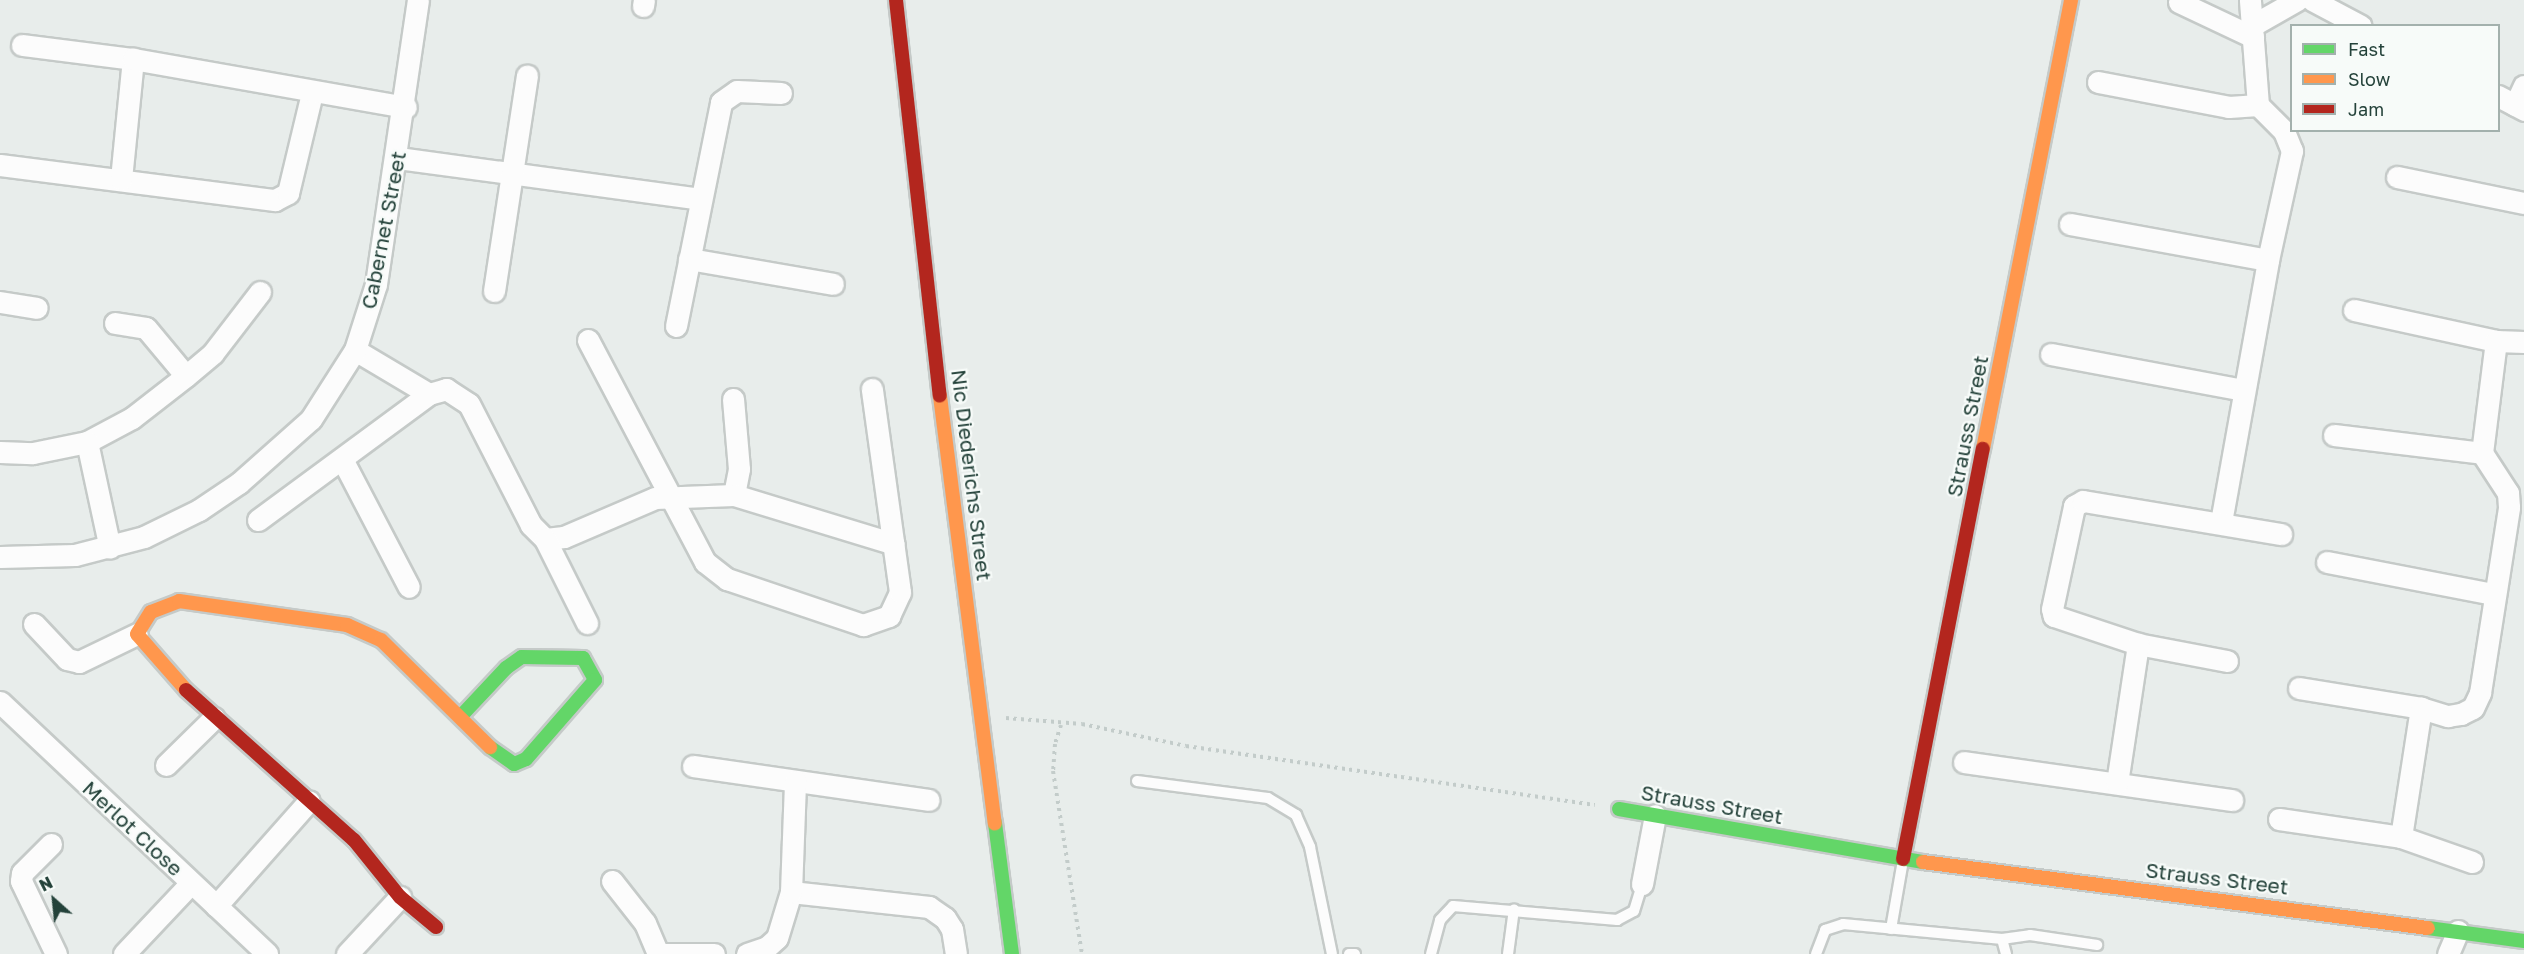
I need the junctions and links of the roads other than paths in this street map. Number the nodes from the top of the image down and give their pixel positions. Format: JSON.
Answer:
{"nodes":[{"id":1,"x":418,"y":0,"type":"edge"},
{"id":2,"x":896,"y":0,"type":"edge"},
{"id":3,"x":2071,"y":0,"type":"edge"},
{"id":4,"x":2250,"y":0,"type":"edge"},
{"id":5,"x":2296,"y":0,"type":"edge"},
{"id":6,"x":2312,"y":0,"type":"edge"},
{"id":7,"x":2179,"y":2,"type":"dead end"},
{"id":8,"x":2357,"y":24,"type":"edge"},
{"id":9,"x":2253,"y":31,"type":"junction"},
{"id":10,"x":22,"y":45,"type":"dead end"},
{"id":11,"x":133,"y":59,"type":"junction"},
{"id":12,"x":527,"y":76,"type":"dead end"},
{"id":13,"x":2098,"y":82,"type":"dead end"},
{"id":14,"x":312,"y":93,"type":"junction"},
{"id":15,"x":781,"y":93,"type":"dead end"},
{"id":16,"x":2258,"y":105,"type":"junction"},
{"id":17,"x":405,"y":107,"type":"junction"},
{"id":18,"x":398,"y":158,"type":"junction"},
{"id":19,"x":0,"y":165,"type":"edge"},
{"id":20,"x":514,"y":173,"type":"junction"},
{"id":21,"x":2397,"y":177,"type":"dead end"},
{"id":22,"x":121,"y":179,"type":"junction"},
{"id":23,"x":700,"y":200,"type":"junction"},
{"id":24,"x":2524,"y":203,"type":"edge"},
{"id":25,"x":2070,"y":224,"type":"dead end"},
{"id":26,"x":688,"y":259,"type":"junction"},
{"id":27,"x":2268,"y":260,"type":"junction"},
{"id":28,"x":833,"y":284,"type":"dead end"},
{"id":29,"x":494,"y":291,"type":"dead end"},
{"id":30,"x":261,"y":292,"type":"dead end"},
{"id":31,"x":0,"y":302,"type":"edge"},
{"id":32,"x":37,"y":308,"type":"dead end"},
{"id":33,"x":2354,"y":310,"type":"dead end"},
{"id":34,"x":115,"y":323,"type":"dead end"},
{"id":35,"x":675,"y":326,"type":"dead end"},
{"id":36,"x":588,"y":340,"type":"dead end"},
{"id":37,"x":2496,"y":341,"type":"junction"},
{"id":38,"x":2524,"y":342,"type":"edge"},
{"id":39,"x":355,"y":350,"type":"junction"},
{"id":40,"x":2051,"y":354,"type":"dead end"},
{"id":41,"x":186,"y":376,"type":"junction"},
{"id":42,"x":872,"y":389,"type":"dead end"},
{"id":43,"x":2244,"y":390,"type":"junction"},
{"id":44,"x":429,"y":394,"type":"junction"},
{"id":45,"x":733,"y":399,"type":"dead end"},
{"id":46,"x":2334,"y":435,"type":"dead end"},
{"id":47,"x":87,"y":442,"type":"junction"},
{"id":48,"x":0,"y":452,"type":"edge"},
{"id":49,"x":2481,"y":453,"type":"junction"},
{"id":50,"x":342,"y":459,"type":"junction"},
{"id":51,"x":670,"y":495,"type":"junction"},
{"id":52,"x":734,"y":495,"type":"junction"},
{"id":53,"x":258,"y":520,"type":"dead end"},
{"id":54,"x":2221,"y":522,"type":"junction"},
{"id":55,"x":2281,"y":534,"type":"dead end"},
{"id":56,"x":545,"y":539,"type":"junction"},
{"id":57,"x":894,"y":543,"type":"junction"},
{"id":58,"x":110,"y":548,"type":"junction"},
{"id":59,"x":0,"y":557,"type":"edge"},
{"id":60,"x":2327,"y":562,"type":"dead end"},
{"id":61,"x":409,"y":587,"type":"dead end"},
{"id":62,"x":2493,"y":594,"type":"junction"},
{"id":63,"x":587,"y":623,"type":"dead end"},
{"id":64,"x":34,"y":624,"type":"dead end"},
{"id":65,"x":137,"y":634,"type":"junction"},
{"id":66,"x":2138,"y":644,"type":"junction"},
{"id":67,"x":2227,"y":661,"type":"dead end"},
{"id":68,"x":2299,"y":688,"type":"dead end"},
{"id":69,"x":0,"y":702,"type":"edge"},
{"id":70,"x":2421,"y":708,"type":"junction"},
{"id":71,"x":461,"y":716,"type":"junction"},
{"id":72,"x":214,"y":718,"type":"junction"},
{"id":73,"x":1964,"y":762,"type":"dead end"},
{"id":74,"x":166,"y":765,"type":"dead end"},
{"id":75,"x":693,"y":766,"type":"dead end"},
{"id":76,"x":795,"y":781,"type":"junction"},
{"id":77,"x":1137,"y":781,"type":"dead end"},
{"id":78,"x":2117,"y":783,"type":"junction"},
{"id":79,"x":929,"y":800,"type":"dead end"},
{"id":80,"x":2232,"y":800,"type":"dead end"},
{"id":81,"x":309,"y":801,"type":"junction"},
{"id":82,"x":1619,"y":808,"type":"road end"},
{"id":83,"x":1655,"y":815,"type":"junction"},
{"id":84,"x":2279,"y":819,"type":"dead end"},
{"id":85,"x":2401,"y":837,"type":"junction"},
{"id":86,"x":51,"y":844,"type":"dead end"},
{"id":87,"x":1904,"y":859,"type":"junction"},
{"id":88,"x":2472,"y":862,"type":"dead end"},
{"id":89,"x":612,"y":881,"type":"dead end"},
{"id":90,"x":191,"y":883,"type":"junction"},
{"id":91,"x":1642,"y":884,"type":"joint"},
{"id":92,"x":791,"y":892,"type":"junction"},
{"id":93,"x":400,"y":897,"type":"junction"},
{"id":94,"x":216,"y":906,"type":"junction"},
{"id":95,"x":1514,"y":909,"type":"junction"},
{"id":96,"x":436,"y":927,"type":"dead end"},
{"id":97,"x":1891,"y":929,"type":"junction"},
{"id":98,"x":2458,"y":931,"type":"junction"},
{"id":99,"x":2002,"y":939,"type":"junction"},
{"id":100,"x":2524,"y":941,"type":"edge"},
{"id":101,"x":2097,"y":945,"type":"dead end"},
{"id":102,"x":56,"y":954,"type":"edge"},
{"id":103,"x":124,"y":954,"type":"edge"},
{"id":104,"x":267,"y":954,"type":"edge"},
{"id":105,"x":347,"y":954,"type":"edge"},
{"id":106,"x":660,"y":954,"type":"edge"},
{"id":107,"x":714,"y":954,"type":"edge"},
{"id":108,"x":747,"y":954,"type":"edge"},
{"id":109,"x":956,"y":954,"type":"edge"},
{"id":110,"x":1012,"y":954,"type":"edge"},
{"id":111,"x":1332,"y":954,"type":"edge"},
{"id":112,"x":1349,"y":954,"type":"edge"},
{"id":113,"x":1355,"y":954,"type":"edge"},
{"id":114,"x":1431,"y":954,"type":"edge"},
{"id":115,"x":1508,"y":954,"type":"edge"},
{"id":116,"x":1816,"y":954,"type":"edge"},
{"id":117,"x":2006,"y":954,"type":"edge"},
{"id":118,"x":2448,"y":954,"type":"edge"}],
"edges":[{"from":1,"to":17,"type":"street","name":"Cabernet Street"},
{"from":2,"to":110,"type":"street","name":"Nic Diederichs Street"},
{"from":3,"to":87,"type":"street","name":"Strauss Street"},
{"from":4,"to":9,"type":"street"},
{"from":5,"to":9,"type":"street"},
{"from":6,"to":8,"type":"street"},
{"from":7,"to":9,"type":"street"},
{"from":9,"to":16,"type":"street"},
{"from":10,"to":11,"type":"street"},
{"from":11,"to":14,"type":"street"},
{"from":11,"to":22,"type":"street"},
{"from":12,"to":20,"type":"street"},
{"from":13,"to":16,"type":"street"},
{"from":14,"to":17,"type":"street"},
{"from":14,"to":22,"type":"street"},
{"from":15,"to":23,"type":"street"},
{"from":16,"to":27,"type":"street"},
{"from":17,"to":18,"type":"street","name":"Cabernet Street"},
{"from":18,"to":20,"type":"street"},
{"from":18,"to":39,"type":"street","name":"Cabernet Street"},
{"from":19,"to":22,"type":"street"},
{"from":20,"to":23,"type":"street"},
{"from":20,"to":29,"type":"street"},
{"from":21,"to":24,"type":"street"},
{"from":23,"to":26,"type":"street"},
{"from":25,"to":27,"type":"street"},
{"from":26,"to":28,"type":"street"},
{"from":26,"to":35,"type":"street"},
{"from":27,"to":43,"type":"street"},
{"from":30,"to":41,"type":"street"},
{"from":31,"to":32,"type":"street"},
{"from":33,"to":37,"type":"street"},
{"from":34,"to":41,"type":"street"},
{"from":36,"to":51,"type":"street"},
{"from":37,"to":38,"type":"street"},
{"from":37,"to":49,"type":"street"},
{"from":39,"to":44,"type":"street"},
{"from":39,"to":58,"type":"street","name":"Cabernet Street"},
{"from":40,"to":43,"type":"street"},
{"from":41,"to":47,"type":"street"},
{"from":42,"to":57,"type":"street"},
{"from":43,"to":54,"type":"street"},
{"from":44,"to":50,"type":"street"},
{"from":44,"to":56,"type":"street"},
{"from":45,"to":52,"type":"street"},
{"from":46,"to":49,"type":"street"},
{"from":47,"to":48,"type":"street"},
{"from":47,"to":58,"type":"street"},
{"from":49,"to":62,"type":"street"},
{"from":50,"to":53,"type":"street"},
{"from":50,"to":61,"type":"street"},
{"from":51,"to":52,"type":"street"},
{"from":51,"to":56,"type":"street"},
{"from":51,"to":57,"type":"street"},
{"from":52,"to":57,"type":"street"},
{"from":54,"to":55,"type":"street"},
{"from":54,"to":66,"type":"street"},
{"from":56,"to":63,"type":"street"},
{"from":58,"to":59,"type":"street","name":"Cabernet Street"},
{"from":60,"to":62,"type":"street"},
{"from":62,"to":70,"type":"street"},
{"from":64,"to":65,"type":"street"},
{"from":65,"to":71,"type":"street"},
{"from":65,"to":72,"type":"street"},
{"from":66,"to":67,"type":"street"},
{"from":66,"to":78,"type":"street"},
{"from":68,"to":70,"type":"street"},
{"from":69,"to":90,"type":"street","name":"Merlot Close"},
{"from":70,"to":85,"type":"street"},
{"from":71,"to":71,"type":"street"},
{"from":72,"to":74,"type":"street"},
{"from":72,"to":81,"type":"street"},
{"from":73,"to":78,"type":"street"},
{"from":75,"to":76,"type":"street"},
{"from":76,"to":79,"type":"street"},
{"from":76,"to":92,"type":"street"},
{"from":77,"to":111,"type":"lane"},
{"from":78,"to":80,"type":"street"},
{"from":81,"to":93,"type":"street"},
{"from":81,"to":94,"type":"street"},
{"from":82,"to":83,"type":"street","name":"Strauss Street"},
{"from":83,"to":87,"type":"street","name":"Strauss Street"},
{"from":83,"to":91,"type":"street"},
{"from":84,"to":85,"type":"street"},
{"from":85,"to":88,"type":"street"},
{"from":86,"to":102,"type":"street"},
{"from":87,"to":97,"type":"lane"},
{"from":87,"to":98,"type":"street","name":"Strauss Street"},
{"from":89,"to":106,"type":"street"},
{"from":90,"to":94,"type":"street","name":"Merlot Close"},
{"from":90,"to":103,"type":"street"},
{"from":91,"to":95,"type":"lane"},
{"from":92,"to":108,"type":"street"},
{"from":92,"to":109,"type":"street"},
{"from":93,"to":96,"type":"street"},
{"from":93,"to":105,"type":"street"},
{"from":94,"to":104,"type":"street","name":"Merlot Close"},
{"from":95,"to":114,"type":"lane"},
{"from":95,"to":115,"type":"lane"},
{"from":97,"to":99,"type":"lane"},
{"from":97,"to":116,"type":"lane"},
{"from":98,"to":100,"type":"street","name":"Strauss Street"},
{"from":98,"to":118,"type":"street"},
{"from":99,"to":101,"type":"lane"},
{"from":99,"to":117,"type":"lane"},
{"from":106,"to":107,"type":"street"},
{"from":112,"to":113,"type":"lane"}]}
